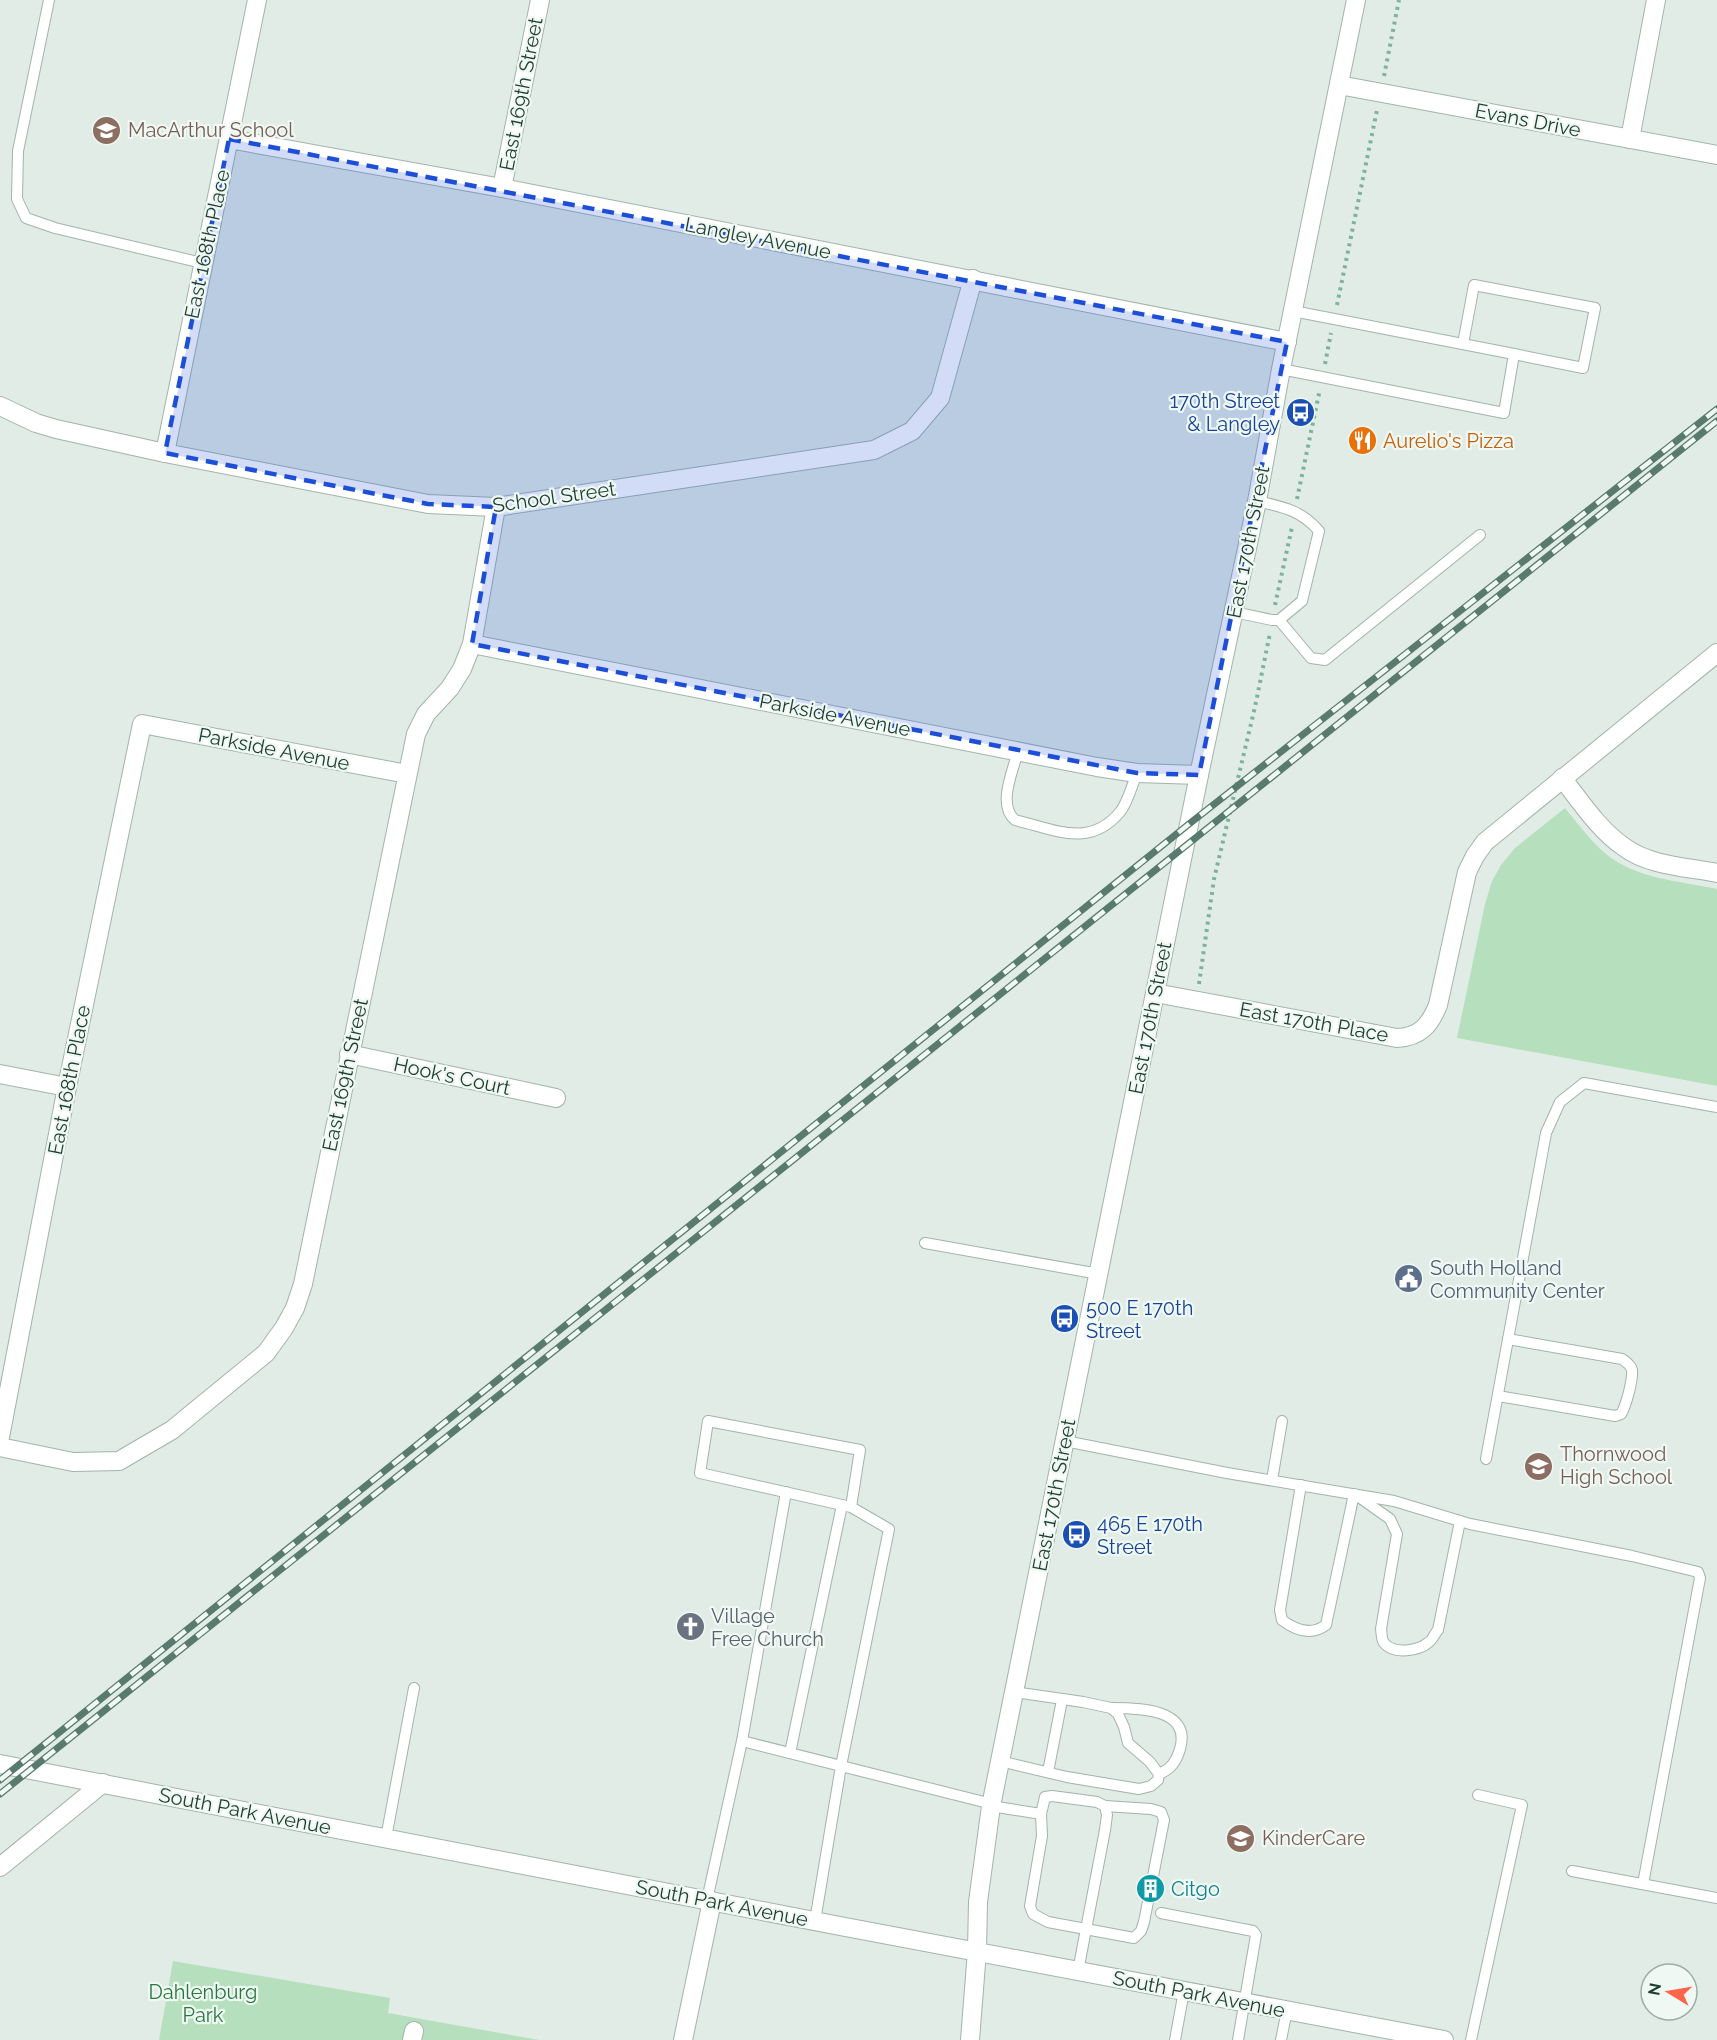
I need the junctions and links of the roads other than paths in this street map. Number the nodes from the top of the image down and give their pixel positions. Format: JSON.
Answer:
{"nodes":[{"id":1,"x":49,"y":0,"type":"edge"},
{"id":2,"x":257,"y":0,"type":"edge"},
{"id":3,"x":540,"y":0,"type":"edge"},
{"id":4,"x":1356,"y":0,"type":"edge"},
{"id":5,"x":1656,"y":0,"type":"edge"},
{"id":6,"x":1339,"y":84,"type":"junction"},
{"id":7,"x":229,"y":139,"type":"junction"},
{"id":8,"x":1630,"y":139,"type":"junction"},
{"id":9,"x":1717,"y":155,"type":"edge"},
{"id":10,"x":502,"y":188,"type":"junction"},
{"id":11,"x":202,"y":263,"type":"junction"},
{"id":12,"x":972,"y":279,"type":"junction"},
{"id":13,"x":1293,"y":311,"type":"junction"},
{"id":14,"x":1287,"y":342,"type":"junction"},
{"id":15,"x":1463,"y":344,"type":"junction"},
{"id":16,"x":1514,"y":354,"type":"junction"},
{"id":17,"x":1281,"y":369,"type":"junction"},
{"id":18,"x":0,"y":406,"type":"edge"},
{"id":19,"x":165,"y":453,"type":"junction"},
{"id":20,"x":1257,"y":501,"type":"junction"},
{"id":21,"x":496,"y":507,"type":"junction"},
{"id":22,"x":1480,"y":535,"type":"dead end"},
{"id":23,"x":1234,"y":612,"type":"junction"},
{"id":24,"x":1276,"y":620,"type":"junction"},
{"id":25,"x":472,"y":644,"type":"junction"},
{"id":26,"x":1717,"y":654,"type":"edge"},
{"id":27,"x":142,"y":724,"type":"joint"},
{"id":28,"x":1018,"y":751,"type":"junction"},
{"id":29,"x":1137,"y":773,"type":"junction"},
{"id":30,"x":407,"y":774,"type":"junction"},
{"id":31,"x":1199,"y":775,"type":"junction"},
{"id":32,"x":1562,"y":778,"type":"junction"},
{"id":33,"x":1717,"y":873,"type":"edge"},
{"id":34,"x":1155,"y":993,"type":"junction"},
{"id":35,"x":349,"y":1054,"type":"junction"},
{"id":36,"x":0,"y":1074,"type":"edge"},
{"id":37,"x":67,"y":1087,"type":"junction"},
{"id":38,"x":556,"y":1098,"type":"dead end"},
{"id":39,"x":1717,"y":1107,"type":"edge"},
{"id":40,"x":925,"y":1242,"type":"dead end"},
{"id":41,"x":1099,"y":1274,"type":"junction"},
{"id":42,"x":1509,"y":1340,"type":"junction"},
{"id":43,"x":1498,"y":1396,"type":"junction"},
{"id":44,"x":1282,"y":1421,"type":"dead end"},
{"id":45,"x":0,"y":1437,"type":"edge"},
{"id":46,"x":1065,"y":1441,"type":"junction"},
{"id":47,"x":0,"y":1447,"type":"edge"},
{"id":48,"x":1486,"y":1459,"type":"dead end"},
{"id":49,"x":1272,"y":1480,"type":"junction"},
{"id":50,"x":1301,"y":1485,"type":"junction"},
{"id":51,"x":786,"y":1492,"type":"junction"},
{"id":52,"x":1354,"y":1494,"type":"junction"},
{"id":53,"x":847,"y":1506,"type":"junction"},
{"id":54,"x":1460,"y":1521,"type":"junction"},
{"id":55,"x":414,"y":1688,"type":"dead end"},
{"id":56,"x":1014,"y":1692,"type":"junction"},
{"id":57,"x":1062,"y":1700,"type":"junction"},
{"id":58,"x":1111,"y":1708,"type":"junction"},
{"id":59,"x":741,"y":1741,"type":"junction"},
{"id":60,"x":790,"y":1753,"type":"junction"},
{"id":61,"x":1000,"y":1761,"type":"junction"},
{"id":62,"x":0,"y":1764,"type":"edge"},
{"id":63,"x":841,"y":1766,"type":"junction"},
{"id":64,"x":1048,"y":1772,"type":"junction"},
{"id":65,"x":1159,"y":1774,"type":"junction"},
{"id":66,"x":103,"y":1784,"type":"junction"},
{"id":67,"x":1478,"y":1796,"type":"dead end"},
{"id":68,"x":991,"y":1805,"type":"junction"},
{"id":69,"x":1105,"y":1806,"type":"junction"},
{"id":70,"x":1041,"y":1814,"type":"junction"},
{"id":71,"x":386,"y":1838,"type":"junction"},
{"id":72,"x":0,"y":1867,"type":"edge"},
{"id":73,"x":1572,"y":1871,"type":"dead end"},
{"id":74,"x":1643,"y":1884,"type":"junction"},
{"id":75,"x":1717,"y":1898,"type":"edge"},
{"id":76,"x":709,"y":1900,"type":"junction"},
{"id":77,"x":1161,"y":1912,"type":"dead end"},
{"id":78,"x":815,"y":1921,"type":"junction"},
{"id":79,"x":1087,"y":1929,"type":"junction"},
{"id":80,"x":977,"y":1951,"type":"junction"},
{"id":81,"x":1078,"y":1971,"type":"junction"},
{"id":82,"x":1184,"y":1991,"type":"junction"},
{"id":83,"x":1245,"y":2002,"type":"junction"},
{"id":84,"x":1287,"y":2010,"type":"junction"},
{"id":85,"x":683,"y":2040,"type":"edge"},
{"id":86,"x":970,"y":2040,"type":"edge"},
{"id":87,"x":1175,"y":2040,"type":"edge"},
{"id":88,"x":1238,"y":2040,"type":"edge"},
{"id":89,"x":1281,"y":2040,"type":"edge"},
{"id":90,"x":1444,"y":2040,"type":"edge"},
{"id":91,"x":1471,"y":2040,"type":"edge"}],
"edges":[{"from":1,"to":11,"type":"lane"},
{"from":2,"to":7,"type":"street","name":"East 168th Place"},
{"from":3,"to":10,"type":"street","name":"East 169th Street"},
{"from":4,"to":6,"type":"street","name":"East 170th Street"},
{"from":5,"to":8,"type":"street"},
{"from":6,"to":8,"type":"street","name":"Evans Drive"},
{"from":6,"to":13,"type":"street","name":"East 170th Street"},
{"from":7,"to":10,"type":"street","name":"Langley Avenue"},
{"from":7,"to":11,"type":"street","name":"East 168th Place"},
{"from":8,"to":9,"type":"street","name":"Evans Drive"},
{"from":10,"to":12,"type":"street","name":"Langley Avenue"},
{"from":11,"to":19,"type":"street","name":"East 168th Place"},
{"from":12,"to":14,"type":"street","name":"Langley Avenue"},
{"from":12,"to":21,"type":"street","name":"School Street"},
{"from":13,"to":14,"type":"street","name":"East 170th Street"},
{"from":13,"to":15,"type":"lane"},
{"from":14,"to":17,"type":"street","name":"East 170th Street"},
{"from":15,"to":16,"type":"lane"},
{"from":15,"to":16,"type":"lane"},
{"from":16,"to":17,"type":"lane"},
{"from":17,"to":20,"type":"street","name":"East 170th Street"},
{"from":18,"to":19,"type":"street","name":"School Street"},
{"from":19,"to":21,"type":"street","name":"School Street"},
{"from":20,"to":23,"type":"street","name":"East 170th Street"},
{"from":20,"to":24,"type":"lane"},
{"from":21,"to":25,"type":"street","name":"East 169th Street"},
{"from":22,"to":24,"type":"lane"},
{"from":23,"to":24,"type":"lane"},
{"from":23,"to":31,"type":"street","name":"East 170th Street"},
{"from":25,"to":28,"type":"street","name":"Parkside Avenue"},
{"from":25,"to":30,"type":"street","name":"East 169th Street"},
{"from":26,"to":32,"type":"street","name":"East 170th Place"},
{"from":27,"to":30,"type":"street","name":"Parkside Avenue"},
{"from":27,"to":37,"type":"street","name":"East 168th Place"},
{"from":28,"to":29,"type":"street","name":"Parkside Avenue"},
{"from":28,"to":29,"type":"lane"},
{"from":29,"to":31,"type":"street","name":"Parkside Avenue"},
{"from":30,"to":35,"type":"street","name":"East 169th Street"},
{"from":31,"to":34,"type":"street","name":"East 170th Street"},
{"from":32,"to":33,"type":"street"},
{"from":32,"to":34,"type":"street","name":"East 170th Place"},
{"from":34,"to":41,"type":"street","name":"East 170th Street"},
{"from":35,"to":38,"type":"street","name":"Hook's Court"},
{"from":35,"to":47,"type":"street","name":"East 169th Street"},
{"from":36,"to":37,"type":"street"},
{"from":37,"to":45,"type":"street","name":"East 168th Place"},
{"from":39,"to":42,"type":"lane"},
{"from":40,"to":41,"type":"lane"},
{"from":41,"to":46,"type":"street","name":"East 170th Street"},
{"from":42,"to":43,"type":"lane"},
{"from":42,"to":43,"type":"lane"},
{"from":43,"to":48,"type":"lane"},
{"from":44,"to":49,"type":"lane"},
{"from":46,"to":49,"type":"lane"},
{"from":46,"to":56,"type":"street","name":"East 170th Street"},
{"from":49,"to":50,"type":"lane"},
{"from":50,"to":52,"type":"lane"},
{"from":50,"to":52,"type":"lane"},
{"from":51,"to":53,"type":"lane"},
{"from":51,"to":53,"type":"lane"},
{"from":51,"to":59,"type":"lane"},
{"from":52,"to":54,"type":"lane"},
{"from":52,"to":54,"type":"lane"},
{"from":53,"to":60,"type":"lane"},
{"from":53,"to":63,"type":"lane"},
{"from":54,"to":74,"type":"lane"},
{"from":55,"to":71,"type":"lane"},
{"from":56,"to":57,"type":"lane"},
{"from":56,"to":61,"type":"street","name":"East 170th Street"},
{"from":57,"to":58,"type":"lane"},
{"from":57,"to":64,"type":"lane"},
{"from":58,"to":65,"type":"lane"},
{"from":58,"to":65,"type":"lane"},
{"from":59,"to":60,"type":"lane"},
{"from":59,"to":76,"type":"lane"},
{"from":60,"to":63,"type":"lane"},
{"from":61,"to":64,"type":"lane"},
{"from":61,"to":68,"type":"street","name":"East 170th Street"},
{"from":62,"to":66,"type":"street","name":"South Park Avenue"},
{"from":63,"to":68,"type":"lane"},
{"from":63,"to":78,"type":"lane"},
{"from":64,"to":65,"type":"lane"},
{"from":66,"to":71,"type":"street","name":"South Park Avenue"},
{"from":66,"to":72,"type":"street"},
{"from":67,"to":91,"type":"lane"},
{"from":68,"to":70,"type":"lane"},
{"from":68,"to":80,"type":"street","name":"East 170th Street"},
{"from":69,"to":70,"type":"lane"},
{"from":69,"to":79,"type":"lane"},
{"from":69,"to":79,"type":"lane"},
{"from":70,"to":79,"type":"lane"},
{"from":71,"to":76,"type":"street","name":"South Park Avenue"},
{"from":73,"to":74,"type":"lane"},
{"from":74,"to":75,"type":"lane"},
{"from":76,"to":78,"type":"street","name":"South Park Avenue"},
{"from":76,"to":85,"type":"street"},
{"from":77,"to":83,"type":"lane"},
{"from":78,"to":80,"type":"street","name":"South Park Avenue"},
{"from":79,"to":81,"type":"lane"},
{"from":80,"to":81,"type":"street","name":"South Park Avenue"},
{"from":80,"to":86,"type":"street","name":"East 170th Street"},
{"from":81,"to":82,"type":"street","name":"South Park Avenue"},
{"from":82,"to":83,"type":"street","name":"South Park Avenue"},
{"from":82,"to":87,"type":"lane"},
{"from":83,"to":84,"type":"street","name":"South Park Avenue"},
{"from":83,"to":88,"type":"lane"},
{"from":84,"to":89,"type":"lane"},
{"from":84,"to":90,"type":"street","name":"South Park Avenue"}]}
